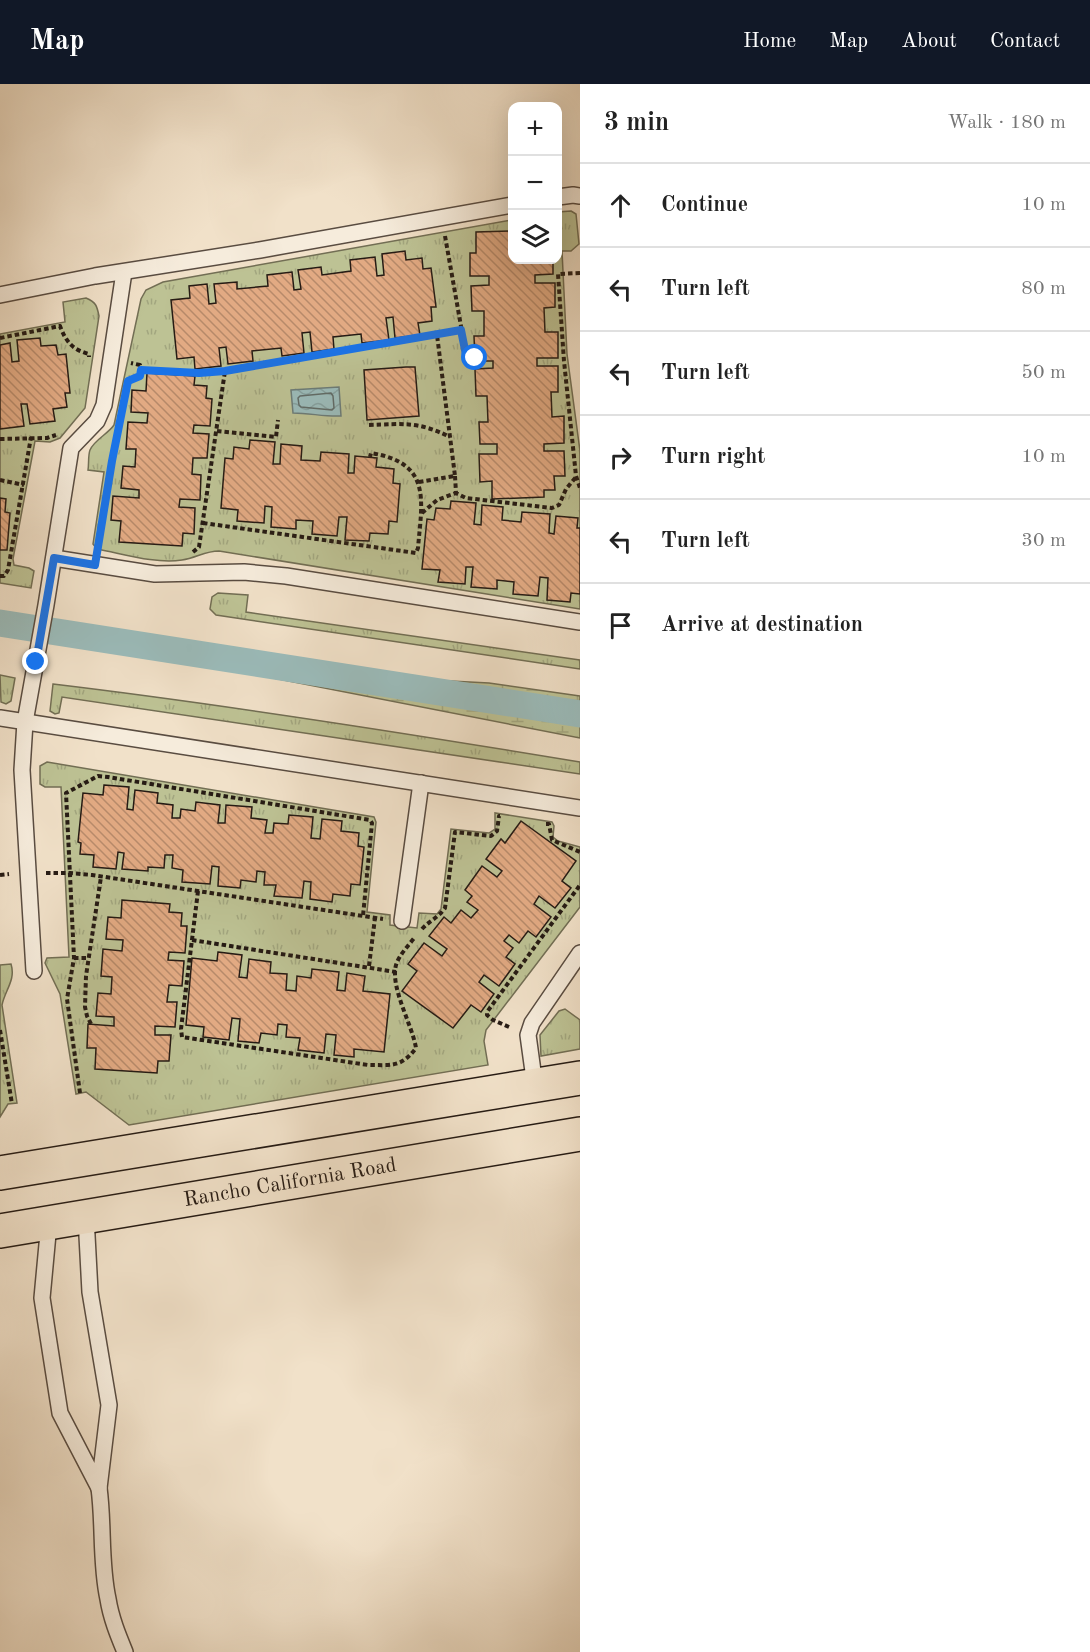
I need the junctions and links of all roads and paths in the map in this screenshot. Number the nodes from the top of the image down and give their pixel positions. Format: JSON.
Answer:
{"nodes":[{"id":1,"x":562,"y":196,"type":"edge"},
{"id":2,"x":580,"y":196,"type":"edge"},
{"id":3,"x":508,"y":207,"type":"edge"},
{"id":4,"x":442,"y":218,"type":"junction"},
{"id":5,"x":124,"y":272,"type":"junction"},
{"id":6,"x":580,"y":273,"type":"edge"},
{"id":7,"x":0,"y":295,"type":"edge"},
{"id":8,"x":461,"y":330,"type":"junction"},
{"id":9,"x":437,"y":334,"type":"junction"},
{"id":10,"x":0,"y":338,"type":"edge"},
{"id":11,"x":89,"y":354,"type":"junction"},
{"id":12,"x":111,"y":358,"type":"junction"},
{"id":13,"x":475,"y":358,"type":"dead end"},
{"id":14,"x":87,"y":365,"type":"dead end"},
{"id":15,"x":141,"y":370,"type":"junction"},
{"id":16,"x":225,"y":371,"type":"junction"},
{"id":17,"x":128,"y":381,"type":"dead end"},
{"id":18,"x":121,"y":415,"type":"dead end"},
{"id":19,"x":278,"y":420,"type":"dead end"},
{"id":20,"x":369,"y":425,"type":"dead end"},
{"id":21,"x":63,"y":429,"type":"dead end"},
{"id":22,"x":217,"y":431,"type":"junction"},
{"id":23,"x":31,"y":437,"type":"junction"},
{"id":24,"x":450,"y":437,"type":"junction"},
{"id":25,"x":0,"y":439,"type":"edge"},
{"id":26,"x":370,"y":457,"type":"dead end"},
{"id":27,"x":455,"y":476,"type":"junction"},
{"id":28,"x":576,"y":476,"type":"junction"},
{"id":29,"x":0,"y":480,"type":"edge"},
{"id":30,"x":419,"y":482,"type":"junction"},
{"id":31,"x":24,"y":485,"type":"junction"},
{"id":32,"x":580,"y":488,"type":"edge"},
{"id":33,"x":456,"y":493,"type":"junction"},
{"id":34,"x":421,"y":513,"type":"junction"},
{"id":35,"x":203,"y":523,"type":"junction"},
{"id":36,"x":98,"y":545,"type":"junction"},
{"id":37,"x":108,"y":547,"type":"dead end"},
{"id":38,"x":189,"y":553,"type":"dead end"},
{"id":39,"x":54,"y":558,"type":"junction"},
{"id":40,"x":95,"y":565,"type":"junction"},
{"id":41,"x":0,"y":576,"type":"edge"},
{"id":42,"x":580,"y":622,"type":"edge"},
{"id":43,"x":0,"y":718,"type":"edge"},
{"id":44,"x":25,"y":722,"type":"junction"},
{"id":45,"x":421,"y":783,"type":"junction"},
{"id":46,"x":580,"y":808,"type":"edge"},
{"id":47,"x":509,"y":817,"type":"dead end"},
{"id":48,"x":539,"y":823,"type":"dead end"},
{"id":49,"x":580,"y":852,"type":"edge"},
{"id":50,"x":28,"y":873,"type":"junction"},
{"id":51,"x":70,"y":873,"type":"junction"},
{"id":52,"x":0,"y":875,"type":"edge"},
{"id":53,"x":101,"y":877,"type":"junction"},
{"id":54,"x":580,"y":885,"type":"edge"},
{"id":55,"x":198,"y":891,"type":"junction"},
{"id":56,"x":363,"y":916,"type":"junction"},
{"id":57,"x":375,"y":918,"type":"junction"},
{"id":58,"x":402,"y":921,"type":"joint"},
{"id":59,"x":192,"y":940,"type":"junction"},
{"id":60,"x":580,"y":953,"type":"edge"},
{"id":61,"x":74,"y":958,"type":"junction"},
{"id":62,"x":89,"y":958,"type":"junction"},
{"id":63,"x":369,"y":966,"type":"junction"},
{"id":64,"x":34,"y":971,"type":"dead end"},
{"id":65,"x":396,"y":972,"type":"junction"},
{"id":66,"x":91,"y":1024,"type":"dead end"},
{"id":67,"x":0,"y":1030,"type":"edge"},
{"id":68,"x":528,"y":1035,"type":"junction"},
{"id":69,"x":580,"y":1078,"type":"edge"},
{"id":70,"x":535,"y":1086,"type":"junction"},
{"id":71,"x":80,"y":1093,"type":"dead end"},
{"id":72,"x":12,"y":1104,"type":"dead end"},
{"id":73,"x":580,"y":1134,"type":"edge"},
{"id":74,"x":0,"y":1173,"type":"edge"},
{"id":75,"x":86,"y":1217,"type":"junction"},
{"id":76,"x":49,"y":1223,"type":"junction"},
{"id":77,"x":0,"y":1231,"type":"edge"},
{"id":78,"x":99,"y":1488,"type":"junction"},
{"id":79,"x":125,"y":1652,"type":"edge"}],
"edges":[{"from":1,"to":2,"type":"lane"},
{"from":3,"to":4,"type":"lane"},
{"from":4,"to":5,"type":"lane"},
{"from":4,"to":8,"type":"path"},
{"from":5,"to":7,"type":"lane"},
{"from":5,"to":12,"type":"lane"},
{"from":6,"to":28,"type":"path"},
{"from":8,"to":9,"type":"path"},
{"from":8,"to":13,"type":"path"},
{"from":9,"to":16,"type":"path"},
{"from":9,"to":24,"type":"path"},
{"from":10,"to":11,"type":"path"},
{"from":11,"to":12,"type":"path"},
{"from":11,"to":14,"type":"path"},
{"from":12,"to":15,"type":"path"},
{"from":12,"to":39,"type":"lane"},
{"from":15,"to":16,"type":"path"},
{"from":15,"to":17,"type":"path"},
{"from":16,"to":22,"type":"path"},
{"from":18,"to":36,"type":"path"},
{"from":19,"to":22,"type":"path"},
{"from":20,"to":24,"type":"path"},
{"from":21,"to":23,"type":"path"},
{"from":22,"to":35,"type":"path"},
{"from":23,"to":25,"type":"path"},
{"from":23,"to":31,"type":"path"},
{"from":24,"to":27,"type":"path"},
{"from":26,"to":30,"type":"path"},
{"from":27,"to":30,"type":"path"},
{"from":27,"to":33,"type":"path"},
{"from":28,"to":32,"type":"path"},
{"from":28,"to":33,"type":"path"},
{"from":29,"to":31,"type":"path"},
{"from":30,"to":34,"type":"path"},
{"from":31,"to":41,"type":"path"},
{"from":33,"to":34,"type":"path"},
{"from":34,"to":35,"type":"path"},
{"from":35,"to":38,"type":"path"},
{"from":36,"to":37,"type":"path"},
{"from":36,"to":40,"type":"path"},
{"from":39,"to":40,"type":"lane"},
{"from":39,"to":44,"type":"lane"},
{"from":40,"to":42,"type":"lane"},
{"from":43,"to":44,"type":"lane"},
{"from":44,"to":45,"type":"lane"},
{"from":44,"to":50,"type":"lane"},
{"from":45,"to":46,"type":"lane"},
{"from":45,"to":58,"type":"lane"},
{"from":47,"to":65,"type":"path"},
{"from":48,"to":49,"type":"path"},
{"from":50,"to":51,"type":"path"},
{"from":50,"to":52,"type":"path"},
{"from":50,"to":64,"type":"lane"},
{"from":51,"to":53,"type":"path"},
{"from":51,"to":56,"type":"path"},
{"from":51,"to":61,"type":"path"},
{"from":53,"to":55,"type":"path"},
{"from":53,"to":62,"type":"path"},
{"from":54,"to":68,"type":"path"},
{"from":55,"to":56,"type":"path"},
{"from":55,"to":59,"type":"path"},
{"from":56,"to":57,"type":"path"},
{"from":57,"to":58,"type":"path"},
{"from":57,"to":63,"type":"path"},
{"from":59,"to":63,"type":"path"},
{"from":59,"to":65,"type":"path"},
{"from":60,"to":68,"type":"lane"},
{"from":61,"to":62,"type":"path"},
{"from":61,"to":71,"type":"path"},
{"from":62,"to":66,"type":"path"},
{"from":63,"to":65,"type":"path"},
{"from":67,"to":72,"type":"path"},
{"from":68,"to":70,"type":"lane"},
{"from":69,"to":70,"type":"main road"},
{"from":70,"to":74,"type":"main road"},
{"from":73,"to":75,"type":"main road","name":"Rancho California Road"},
{"from":75,"to":76,"type":"main road","name":"Rancho California Road"},
{"from":75,"to":78,"type":"lane"},
{"from":76,"to":77,"type":"main road","name":"Rancho California Road"},
{"from":76,"to":78,"type":"lane"},
{"from":78,"to":79,"type":"lane"}]}
